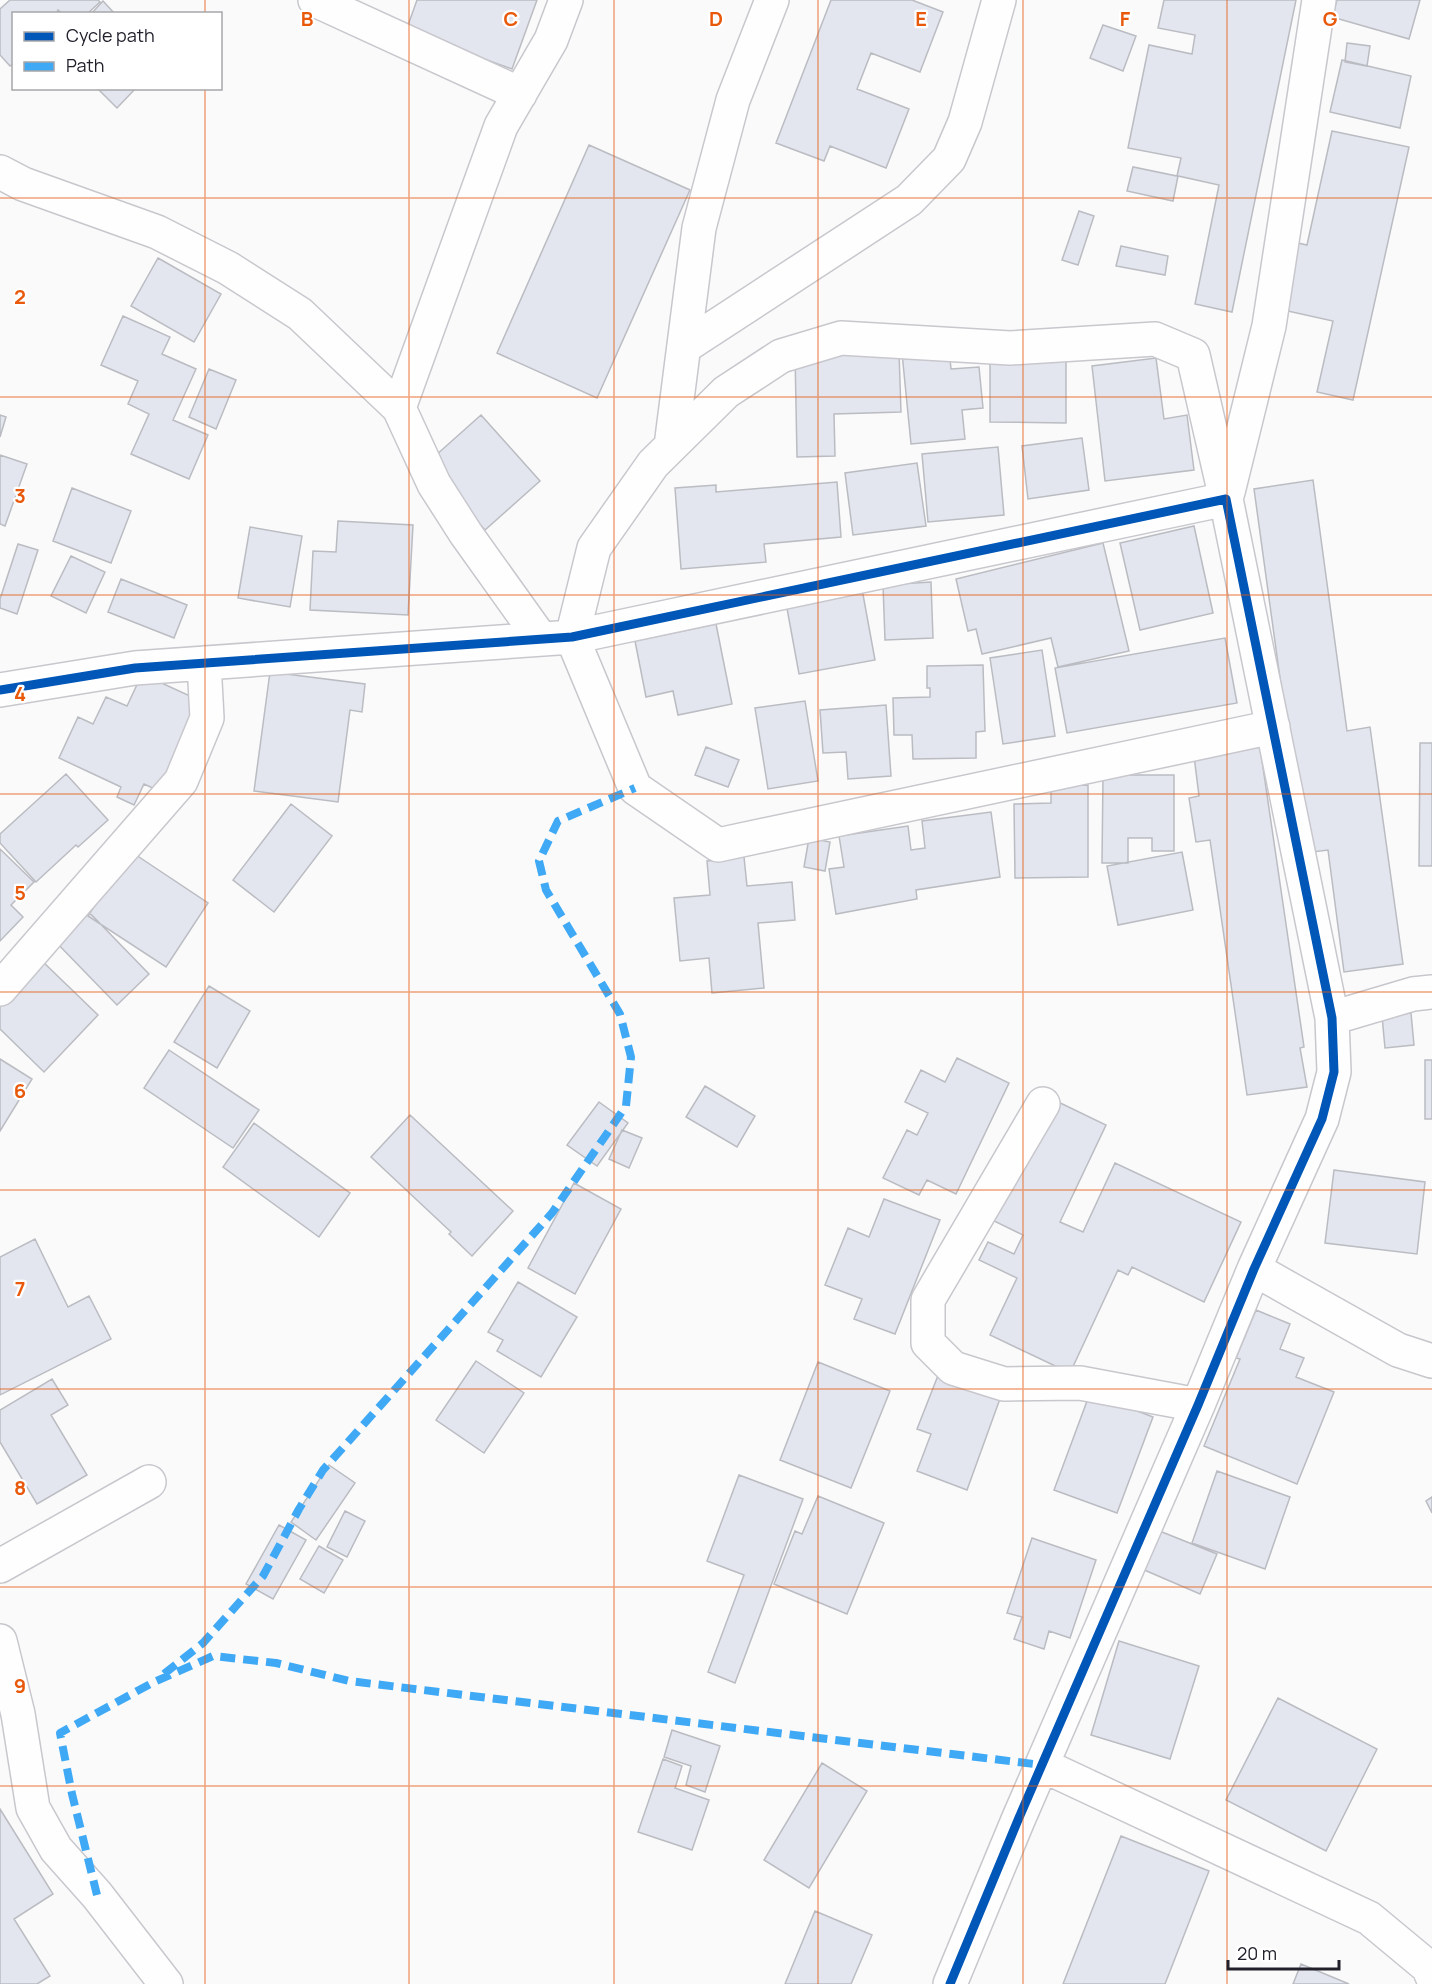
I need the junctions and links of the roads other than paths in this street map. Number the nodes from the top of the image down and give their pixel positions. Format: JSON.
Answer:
{"nodes":[{"id":1,"x":315,"y":0,"type":"edge"},
{"id":2,"x":566,"y":0,"type":"edge"},
{"id":3,"x":772,"y":0,"type":"edge"},
{"id":4,"x":999,"y":0,"type":"edge"},
{"id":5,"x":1319,"y":0,"type":"edge"},
{"id":6,"x":520,"y":94,"type":"junction"},
{"id":7,"x":0,"y":172,"type":"edge"},
{"id":8,"x":684,"y":347,"type":"junction"},
{"id":9,"x":399,"y":408,"type":"junction"},
{"id":10,"x":671,"y":446,"type":"junction"},
{"id":11,"x":1227,"y":499,"type":"junction"},
{"id":12,"x":556,"y":638,"type":"junction"},
{"id":13,"x":204,"y":663,"type":"junction"},
{"id":14,"x":0,"y":690,"type":"edge"},
{"id":15,"x":1273,"y":727,"type":"junction"},
{"id":16,"x":0,"y":989,"type":"edge"},
{"id":17,"x":1432,"y":992,"type":"edge"},
{"id":18,"x":1332,"y":1018,"type":"junction"},
{"id":19,"x":1043,"y":1104,"type":"dead end"},
{"id":20,"x":1254,"y":1269,"type":"junction"},
{"id":21,"x":1432,"y":1361,"type":"edge"},
{"id":22,"x":1198,"y":1405,"type":"junction"},
{"id":23,"x":149,"y":1482,"type":"dead end"},
{"id":24,"x":0,"y":1566,"type":"edge"},
{"id":25,"x":0,"y":1641,"type":"edge"},
{"id":26,"x":1042,"y":1765,"type":"junction"},
{"id":27,"x":1432,"y":1976,"type":"edge"},
{"id":28,"x":166,"y":1984,"type":"edge"},
{"id":29,"x":950,"y":1984,"type":"edge"}],
"edges":[{"from":1,"to":6,"type":"street"},
{"from":2,"to":6,"type":"street"},
{"from":3,"to":8,"type":"street"},
{"from":4,"to":8,"type":"street"},
{"from":5,"to":11,"type":"street"},
{"from":6,"to":9,"type":"street"},
{"from":7,"to":9,"type":"street"},
{"from":8,"to":10,"type":"street"},
{"from":9,"to":12,"type":"street"},
{"from":10,"to":11,"type":"street"},
{"from":10,"to":12,"type":"street"},
{"from":11,"to":12,"type":"street"},
{"from":11,"to":15,"type":"street"},
{"from":12,"to":13,"type":"street"},
{"from":12,"to":15,"type":"street"},
{"from":13,"to":14,"type":"street"},
{"from":13,"to":16,"type":"street"},
{"from":15,"to":18,"type":"street"},
{"from":17,"to":18,"type":"street"},
{"from":18,"to":20,"type":"street"},
{"from":19,"to":22,"type":"street"},
{"from":20,"to":21,"type":"street"},
{"from":20,"to":22,"type":"street"},
{"from":22,"to":26,"type":"street"},
{"from":23,"to":24,"type":"street"},
{"from":25,"to":28,"type":"street"},
{"from":26,"to":27,"type":"street"},
{"from":26,"to":29,"type":"street"}]}
